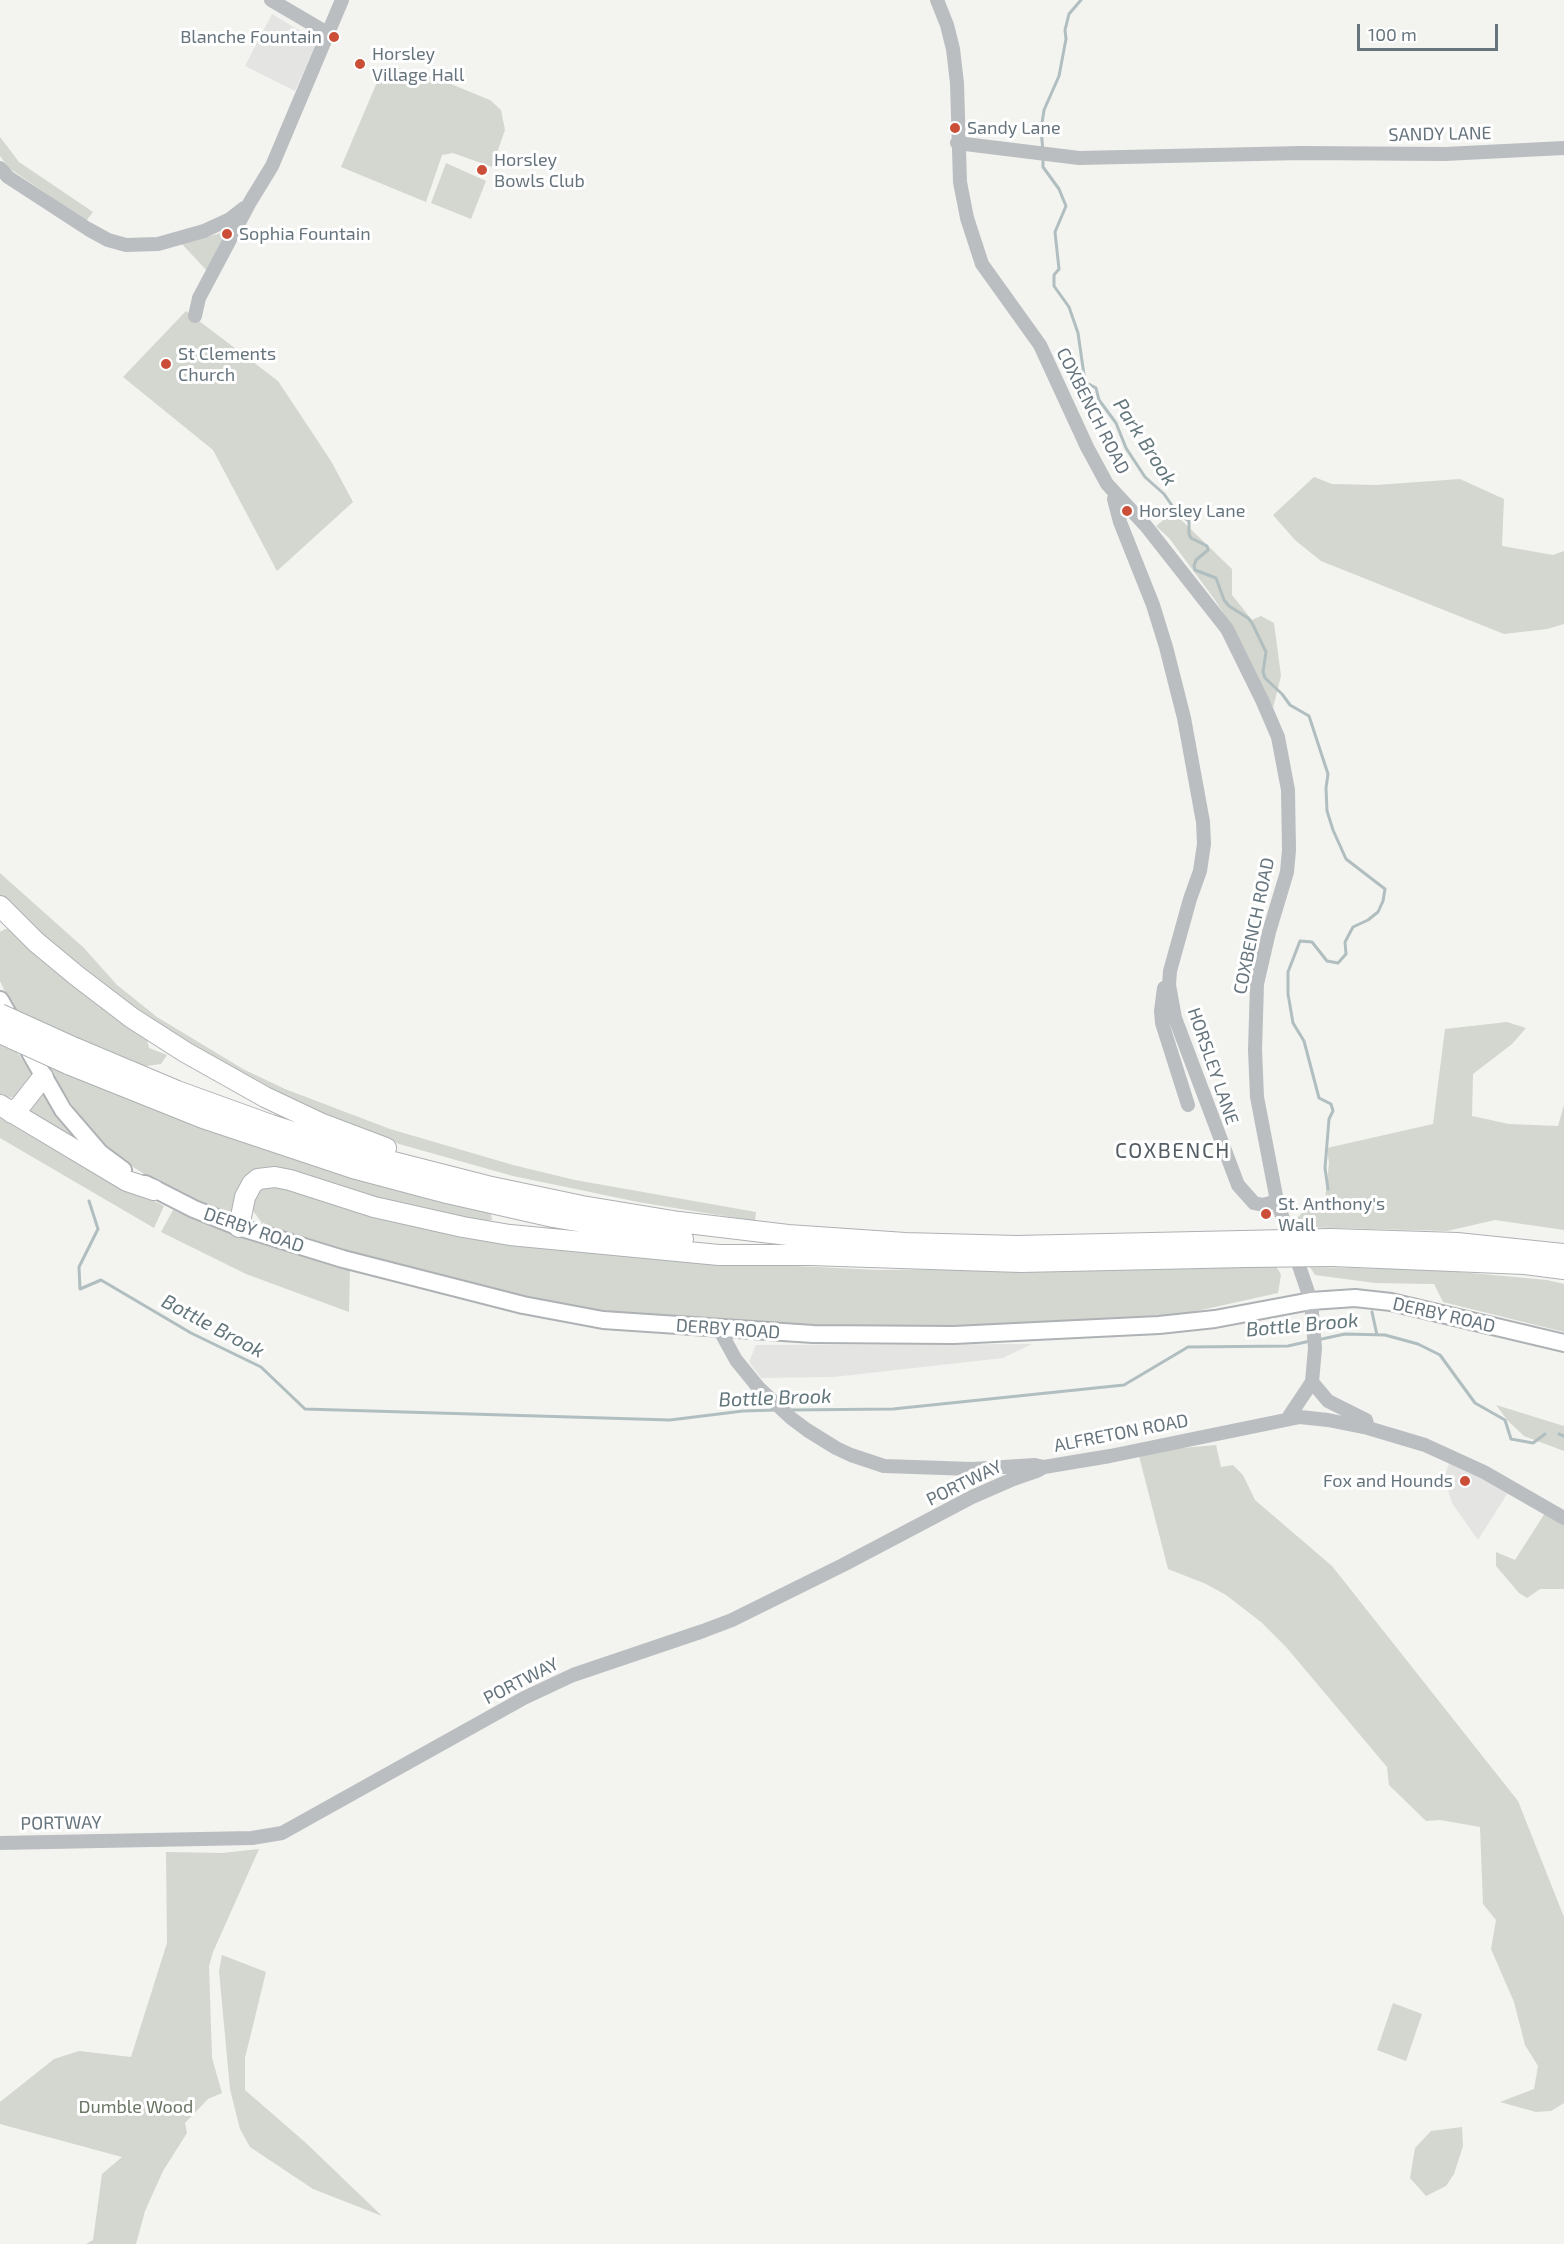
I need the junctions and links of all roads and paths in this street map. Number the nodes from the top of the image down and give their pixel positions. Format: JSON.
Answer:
{"nodes":[{"id":1,"x":271,"y":0,"type":"edge"},
{"id":2,"x":342,"y":0,"type":"edge"},
{"id":3,"x":937,"y":0,"type":"edge"},
{"id":4,"x":329,"y":34,"type":"junction"},
{"id":5,"x":957,"y":143,"type":"junction"},
{"id":6,"x":1564,"y":148,"type":"edge"},
{"id":7,"x":0,"y":168,"type":"edge"},
{"id":8,"x":250,"y":202,"type":"junction"},
{"id":9,"x":195,"y":316,"type":"dead end"},
{"id":10,"x":1116,"y":494,"type":"junction"},
{"id":11,"x":0,"y":906,"type":"edge"},
{"id":12,"x":8,"y":924,"type":"edge"},
{"id":13,"x":1169,"y":985,"type":"junction"},
{"id":14,"x":0,"y":1000,"type":"edge"},
{"id":15,"x":0,"y":1014,"type":"edge"},
{"id":16,"x":0,"y":1032,"type":"edge"},
{"id":17,"x":71,"y":1056,"type":"junction"},
{"id":18,"x":43,"y":1077,"type":"junction"},
{"id":19,"x":1188,"y":1105,"type":"dead end"},
{"id":20,"x":6,"y":1109,"type":"edge"},
{"id":21,"x":154,"y":1190,"type":"junction"},
{"id":22,"x":1277,"y":1201,"type":"junction"},
{"id":23,"x":679,"y":1222,"type":"junction"},
{"id":24,"x":239,"y":1227,"type":"junction"},
{"id":25,"x":1331,"y":1248,"type":"junction"},
{"id":26,"x":1244,"y":1249,"type":"junction"},
{"id":27,"x":1564,"y":1254,"type":"edge"},
{"id":28,"x":796,"y":1255,"type":"junction"},
{"id":29,"x":1564,"y":1269,"type":"edge"},
{"id":30,"x":1311,"y":1301,"type":"junction"},
{"id":31,"x":719,"y":1329,"type":"junction"},
{"id":32,"x":1564,"y":1343,"type":"edge"},
{"id":33,"x":1312,"y":1382,"type":"junction"},
{"id":34,"x":1288,"y":1419,"type":"junction"},
{"id":35,"x":1368,"y":1428,"type":"junction"},
{"id":36,"x":1044,"y":1467,"type":"junction"},
{"id":37,"x":1564,"y":1518,"type":"edge"},
{"id":38,"x":0,"y":1843,"type":"edge"}],
"edges":[{"from":1,"to":4,"type":"street"},
{"from":2,"to":4,"type":"street"},
{"from":3,"to":5,"type":"street","name":"COXBENCH ROAD"},
{"from":4,"to":8,"type":"street"},
{"from":5,"to":6,"type":"street","name":"SANDY LANE"},
{"from":5,"to":10,"type":"street","name":"COXBENCH ROAD"},
{"from":7,"to":8,"type":"street"},
{"from":8,"to":9,"type":"street"},
{"from":10,"to":13,"type":"street","name":"HORSLEY LANE"},
{"from":10,"to":22,"type":"street","name":"COXBENCH ROAD"},
{"from":11,"to":12,"type":"highway"},
{"from":12,"to":23,"type":"highway"},
{"from":13,"to":19,"type":"street"},
{"from":13,"to":22,"type":"street","name":"HORSLEY LANE"},
{"from":14,"to":18,"type":"main road","name":"DERBY ROAD"},
{"from":15,"to":17,"type":"highway","bridge":true},
{"from":16,"to":17,"type":"highway","bridge":true},
{"from":17,"to":23,"type":"highway"},
{"from":17,"to":28,"type":"highway"},
{"from":18,"to":20,"type":"highway"},
{"from":18,"to":21,"type":"main road","name":"DERBY ROAD"},
{"from":20,"to":21,"type":"highway"},
{"from":21,"to":24,"type":"main road","name":"DERBY ROAD"},
{"from":22,"to":30,"type":"street","name":"COXBENCH ROAD"},
{"from":23,"to":26,"type":"highway"},
{"from":24,"to":28,"type":"highway"},
{"from":24,"to":31,"type":"main road","name":"DERBY ROAD"},
{"from":25,"to":26,"type":"highway","bridge":true},
{"from":25,"to":27,"type":"highway"},
{"from":25,"to":29,"type":"highway"},
{"from":26,"to":28,"type":"highway"},
{"from":30,"to":31,"type":"main road","name":"DERBY ROAD"},
{"from":30,"to":32,"type":"main road","name":"DERBY ROAD"},
{"from":30,"to":33,"type":"street","name":"COXBENCH ROAD"},
{"from":31,"to":36,"type":"street","name":"ALFRETON ROAD"},
{"from":33,"to":34,"type":"street"},
{"from":33,"to":35,"type":"street"},
{"from":34,"to":35,"type":"street","name":"ALFRETON ROAD"},
{"from":34,"to":36,"type":"street","name":"ALFRETON ROAD"},
{"from":35,"to":37,"type":"street","name":"ALFRETON ROAD"},
{"from":36,"to":38,"type":"street","name":"PORTWAY"}]}
